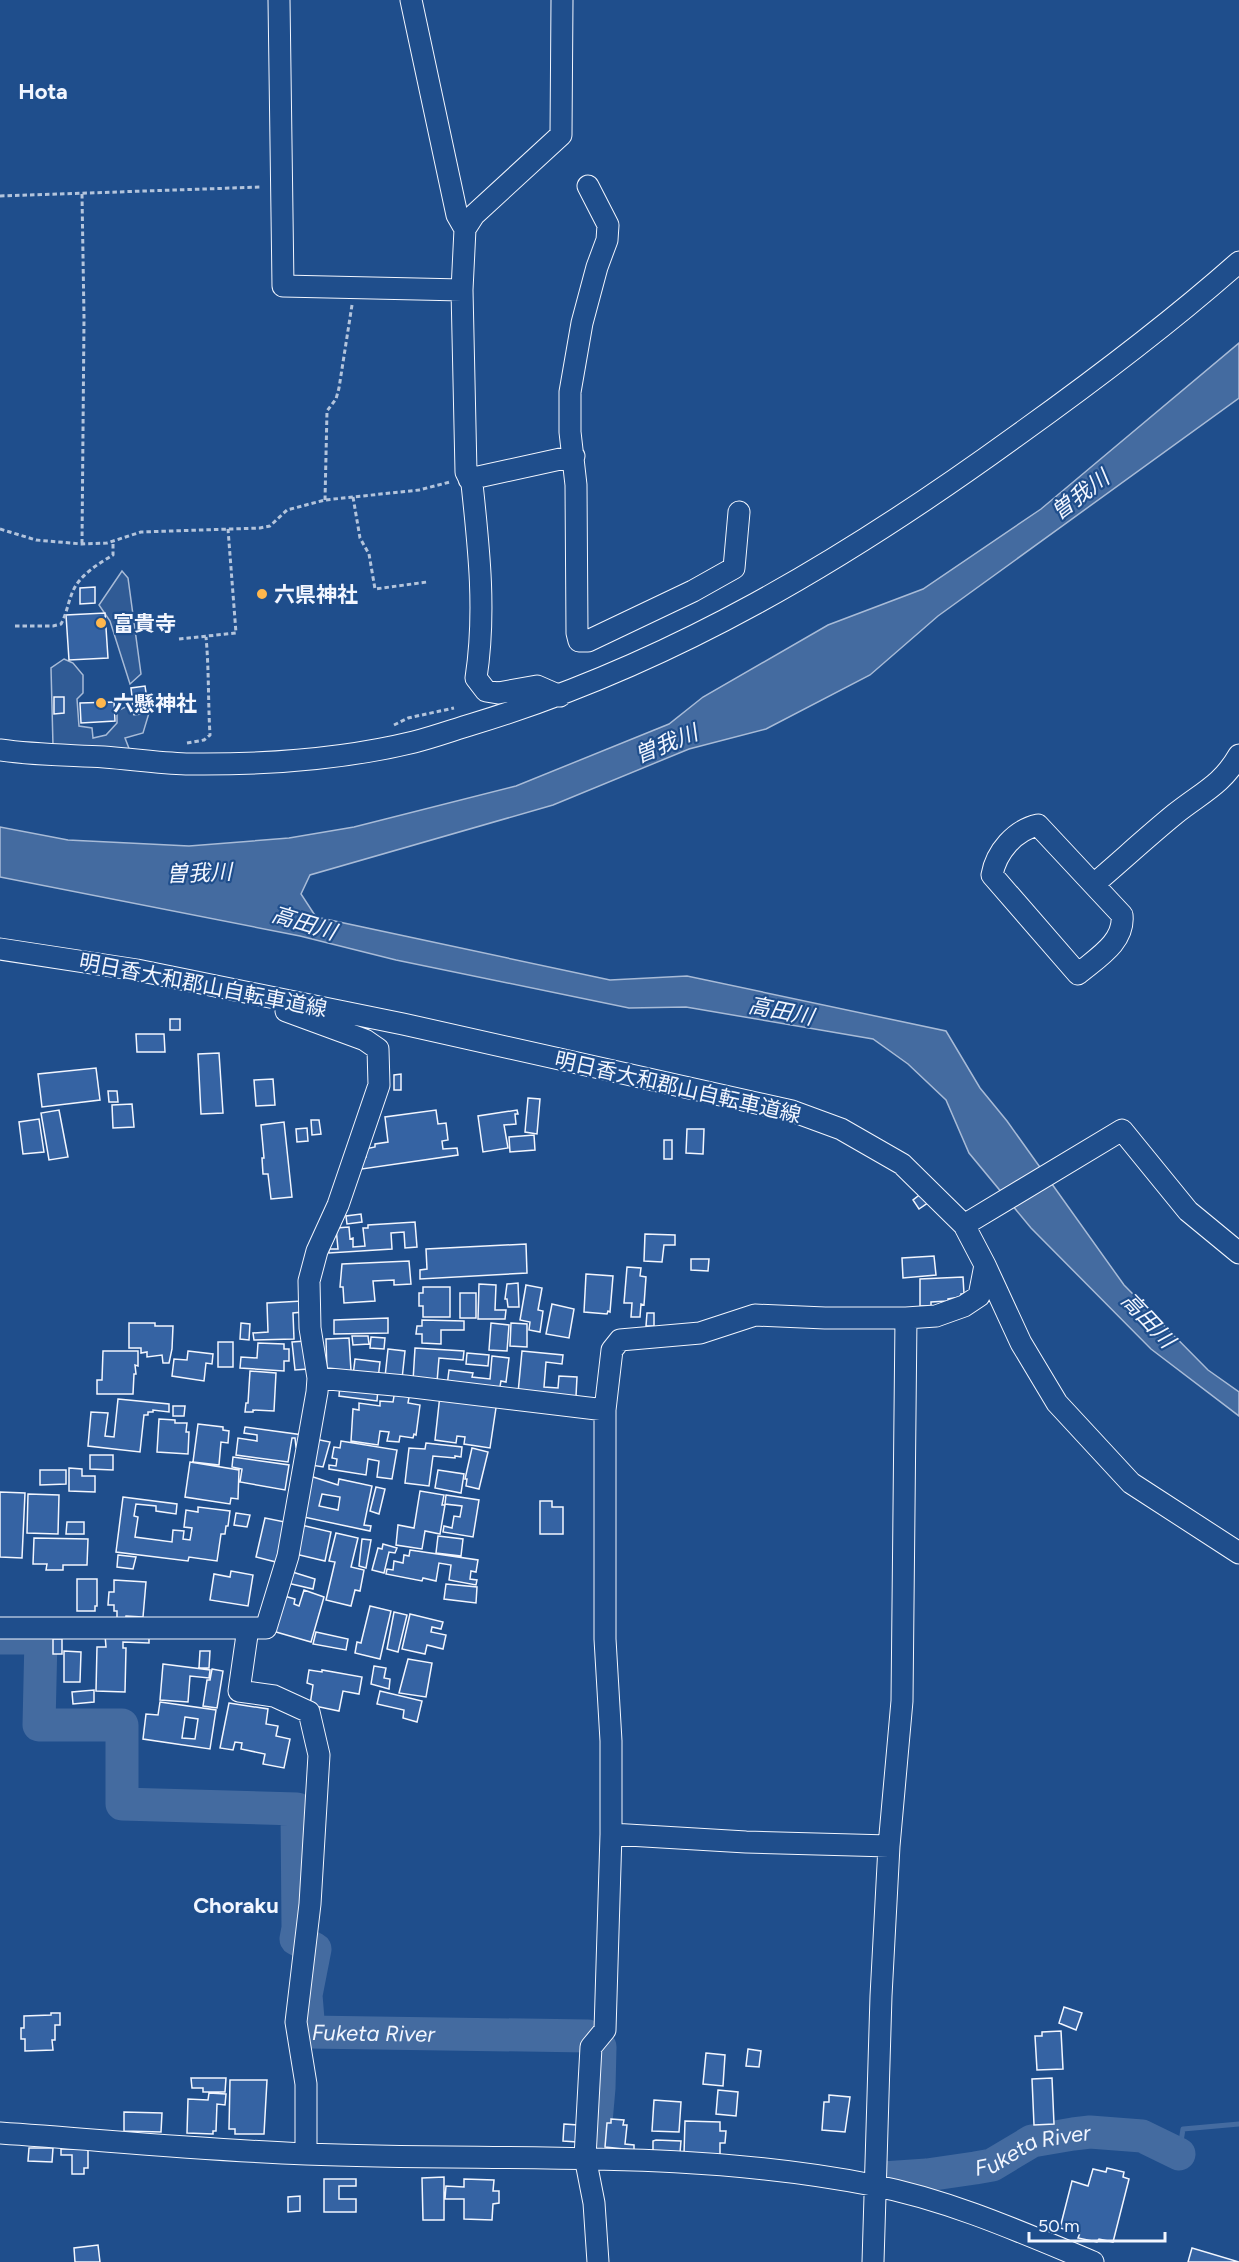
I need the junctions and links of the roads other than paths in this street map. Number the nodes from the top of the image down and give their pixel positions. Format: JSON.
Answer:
{"nodes":[{"id":1,"x":279,"y":0,"type":"edge"},
{"id":2,"x":411,"y":0,"type":"edge"},
{"id":3,"x":562,"y":0,"type":"edge"},
{"id":4,"x":588,"y":186,"type":"dead end"},
{"id":5,"x":465,"y":229,"type":"junction"},
{"id":6,"x":1239,"y":262,"type":"edge"},
{"id":7,"x":462,"y":290,"type":"junction"},
{"id":8,"x":574,"y":456,"type":"junction"},
{"id":9,"x":469,"y":478,"type":"junction"},
{"id":10,"x":739,"y":512,"type":"dead end"},
{"id":11,"x":560,"y":696,"type":"junction"},
{"id":12,"x":0,"y":750,"type":"edge"},
{"id":13,"x":1239,"y":755,"type":"edge"},
{"id":14,"x":1094,"y":884,"type":"junction"},
{"id":15,"x":0,"y":949,"type":"edge"},
{"id":16,"x":248,"y":993,"type":"junction"},
{"id":17,"x":968,"y":1223,"type":"junction"},
{"id":18,"x":1239,"y":1253,"type":"edge"},
{"id":19,"x":985,"y":1264,"type":"junction"},
{"id":20,"x":906,"y":1318,"type":"junction"},
{"id":21,"x":318,"y":1378,"type":"junction"},
{"id":22,"x":605,"y":1410,"type":"junction"},
{"id":23,"x":1239,"y":1553,"type":"edge"},
{"id":24,"x":0,"y":1628,"type":"edge"},
{"id":25,"x":248,"y":1628,"type":"junction"},
{"id":26,"x":611,"y":1834,"type":"junction"},
{"id":27,"x":889,"y":1846,"type":"junction"},
{"id":28,"x":0,"y":2133,"type":"edge"},
{"id":29,"x":306,"y":2154,"type":"junction"},
{"id":30,"x":592,"y":2158,"type":"junction"},
{"id":31,"x":873,"y":2185,"type":"junction"},
{"id":32,"x":598,"y":2262,"type":"edge"},
{"id":33,"x":873,"y":2262,"type":"edge"},
{"id":34,"x":1093,"y":2262,"type":"edge"}],
"edges":[{"from":1,"to":7,"type":"street"},
{"from":2,"to":5,"type":"street"},
{"from":3,"to":5,"type":"street"},
{"from":4,"to":8,"type":"street"},
{"from":5,"to":7,"type":"street"},
{"from":6,"to":11,"type":"street"},
{"from":7,"to":9,"type":"street"},
{"from":8,"to":9,"type":"street"},
{"from":8,"to":10,"type":"street"},
{"from":9,"to":11,"type":"street"},
{"from":11,"to":12,"type":"street"},
{"from":13,"to":14,"type":"street"},
{"from":14,"to":14,"type":"street"},
{"from":15,"to":16,"type":"street","name":"明日香大和郡山自転車道線"},
{"from":16,"to":17,"type":"street","name":"明日香大和郡山自転車道線"},
{"from":16,"to":21,"type":"street"},
{"from":17,"to":18,"type":"street"},
{"from":17,"to":19,"type":"street","name":"明日香大和郡山自転車道線"},
{"from":19,"to":20,"type":"street"},
{"from":19,"to":23,"type":"street","name":"明日香大和郡山自転車道線"},
{"from":20,"to":22,"type":"street"},
{"from":20,"to":27,"type":"street"},
{"from":21,"to":22,"type":"street"},
{"from":21,"to":25,"type":"street"},
{"from":22,"to":26,"type":"street"},
{"from":24,"to":25,"type":"street"},
{"from":25,"to":29,"type":"street"},
{"from":26,"to":27,"type":"street"},
{"from":26,"to":30,"type":"street"},
{"from":27,"to":31,"type":"street"},
{"from":28,"to":29,"type":"street"},
{"from":29,"to":30,"type":"street"},
{"from":30,"to":31,"type":"street"},
{"from":30,"to":32,"type":"street"},
{"from":31,"to":33,"type":"street"},
{"from":31,"to":34,"type":"street"}]}
